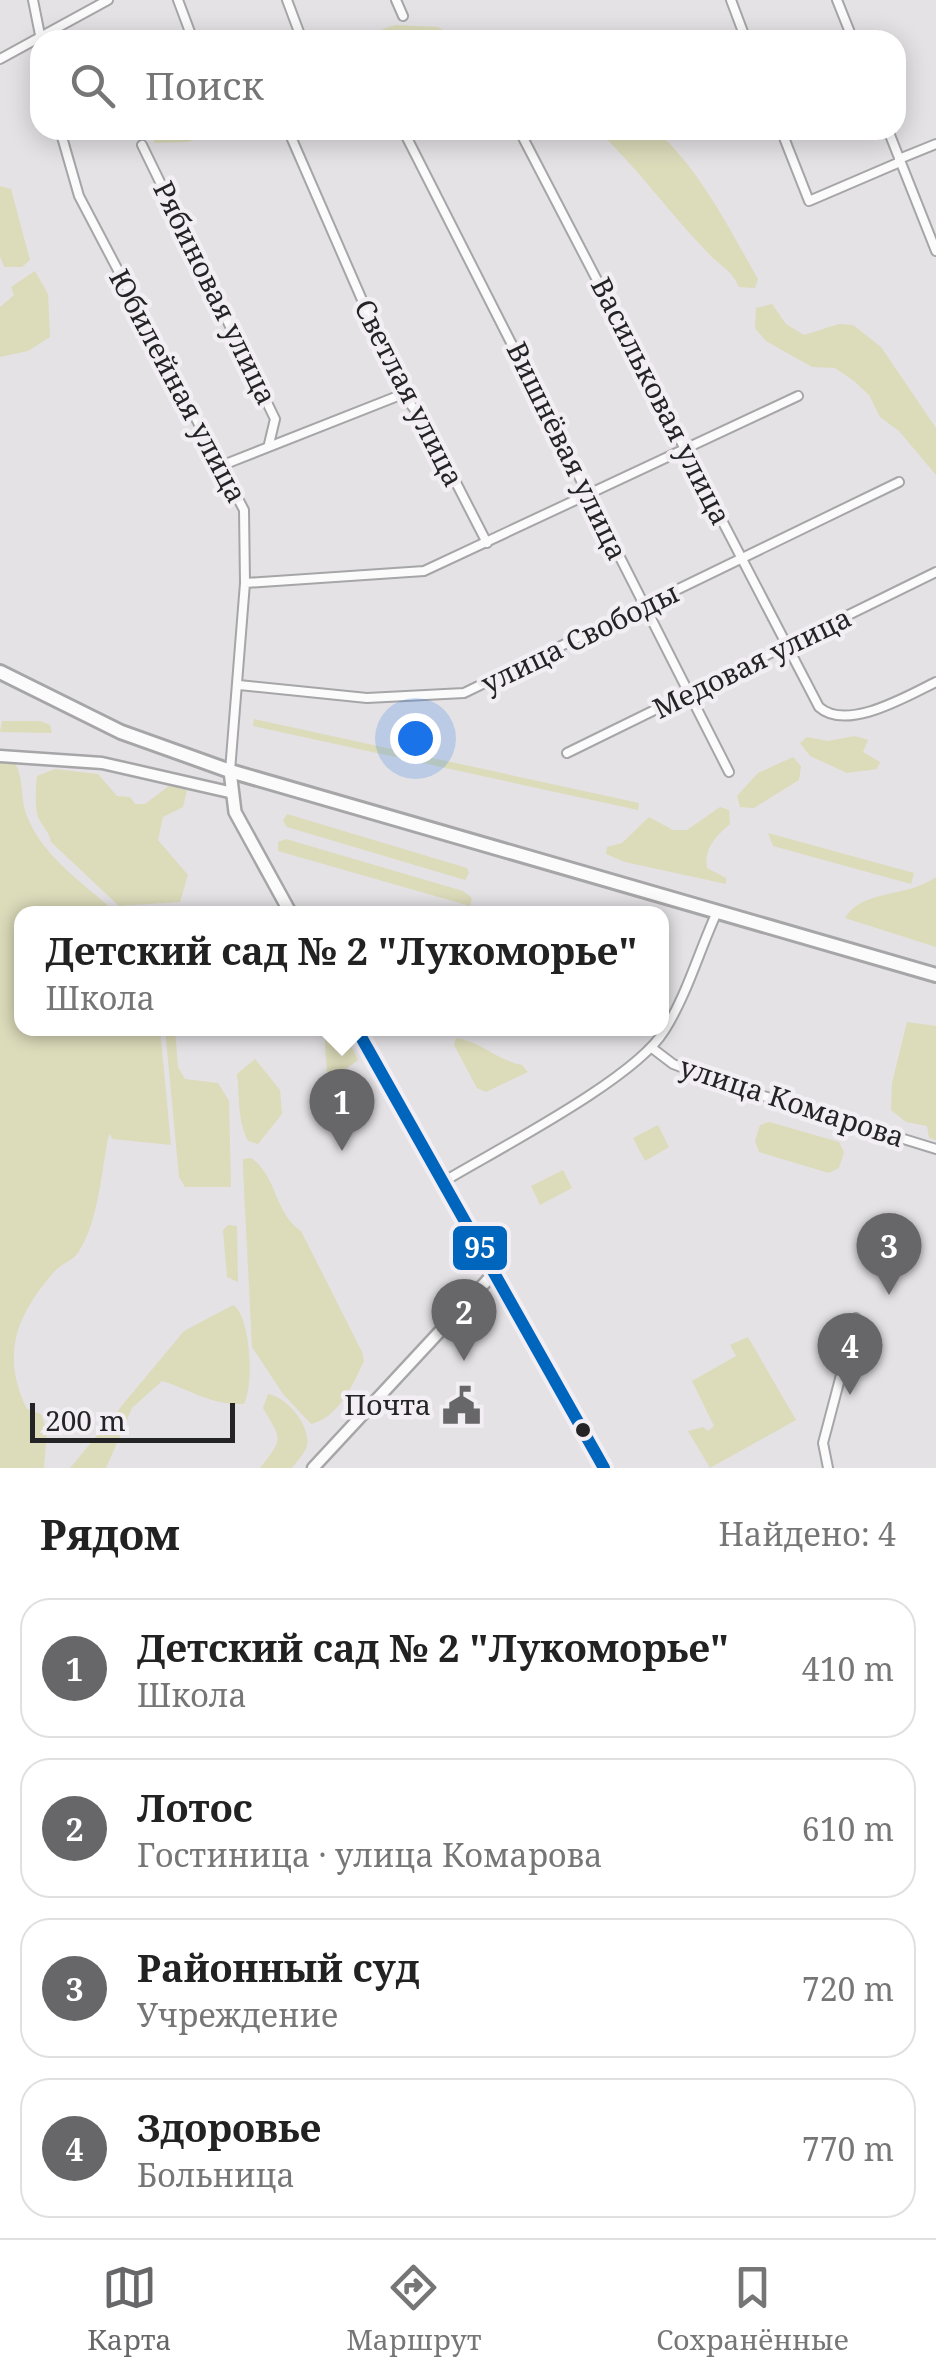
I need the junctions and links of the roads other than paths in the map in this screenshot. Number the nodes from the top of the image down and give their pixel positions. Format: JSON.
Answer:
{"nodes":[{"id":1,"x":34,"y":0,"type":"edge"},
{"id":2,"x":108,"y":0,"type":"edge"},
{"id":3,"x":178,"y":0,"type":"edge"},
{"id":4,"x":287,"y":0,"type":"edge"},
{"id":5,"x":396,"y":0,"type":"edge"},
{"id":6,"x":731,"y":0,"type":"edge"},
{"id":7,"x":837,"y":0,"type":"edge"},
{"id":8,"x":403,"y":16,"type":"dead end"},
{"id":9,"x":40,"y":30,"type":"edge"},
{"id":10,"x":55,"y":30,"type":"edge"},
{"id":11,"x":189,"y":30,"type":"edge"},
{"id":12,"x":298,"y":30,"type":"edge"},
{"id":13,"x":742,"y":30,"type":"edge"},
{"id":14,"x":848,"y":30,"type":"edge"},
{"id":15,"x":30,"y":44,"type":"edge"},
{"id":16,"x":0,"y":59,"type":"edge"},
{"id":17,"x":63,"y":140,"type":"edge"},
{"id":18,"x":292,"y":140,"type":"edge"},
{"id":19,"x":408,"y":140,"type":"edge"},
{"id":20,"x":524,"y":140,"type":"edge"},
{"id":21,"x":785,"y":140,"type":"edge"},
{"id":22,"x":892,"y":140,"type":"edge"},
{"id":23,"x":936,"y":144,"type":"edge"},
{"id":24,"x":142,"y":145,"type":"dead end"},
{"id":25,"x":900,"y":160,"type":"junction"},
{"id":26,"x":936,"y":252,"type":"edge"},
{"id":27,"x":403,"y":394,"type":"junction"},
{"id":28,"x":798,"y":396,"type":"dead end"},
{"id":29,"x":268,"y":444,"type":"junction"},
{"id":30,"x":686,"y":449,"type":"junction"},
{"id":31,"x":222,"y":465,"type":"junction"},
{"id":32,"x":898,"y":482,"type":"dead end"},
{"id":33,"x":589,"y":496,"type":"junction"},
{"id":34,"x":487,"y":543,"type":"junction"},
{"id":35,"x":741,"y":559,"type":"junction"},
{"id":36,"x":936,"y":572,"type":"edge"},
{"id":37,"x":245,"y":583,"type":"junction"},
{"id":38,"x":644,"y":607,"type":"junction"},
{"id":39,"x":785,"y":646,"type":"junction"},
{"id":40,"x":0,"y":672,"type":"edge"},
{"id":41,"x":936,"y":682,"type":"edge"},
{"id":42,"x":238,"y":685,"type":"junction"},
{"id":43,"x":690,"y":694,"type":"junction"},
{"id":44,"x":567,"y":753,"type":"dead end"},
{"id":45,"x":0,"y":756,"type":"edge"},
{"id":46,"x":230,"y":771,"type":"junction"},
{"id":47,"x":728,"y":772,"type":"dead end"},
{"id":48,"x":230,"y":792,"type":"junction"},
{"id":49,"x":287,"y":906,"type":"edge"},
{"id":50,"x":717,"y":911,"type":"junction"},
{"id":51,"x":936,"y":975,"type":"edge"},
{"id":52,"x":669,"y":1020,"type":"edge"},
{"id":53,"x":361,"y":1036,"type":"edge"},
{"id":54,"x":659,"y":1036,"type":"edge"},
{"id":55,"x":652,"y":1048,"type":"junction"},
{"id":56,"x":936,"y":1150,"type":"edge"},
{"id":57,"x":443,"y":1182,"type":"junction"},
{"id":58,"x":494,"y":1273,"type":"junction"},
{"id":59,"x":856,"y":1318,"type":"dead end"},
{"id":60,"x":313,"y":1468,"type":"edge"},
{"id":61,"x":604,"y":1468,"type":"edge"},
{"id":62,"x":828,"y":1468,"type":"edge"}],
"edges":[{"from":1,"to":9,"type":"street"},
{"from":2,"to":10,"type":"street"},
{"from":3,"to":11,"type":"street"},
{"from":4,"to":12,"type":"street"},
{"from":5,"to":8,"type":"street"},
{"from":6,"to":13,"type":"street"},
{"from":7,"to":14,"type":"street"},
{"from":15,"to":16,"type":"street"},
{"from":17,"to":31,"type":"street","name":"Юбилейная улица"},
{"from":18,"to":27,"type":"street","name":"Светлая улица"},
{"from":19,"to":33,"type":"street","name":"Вишнёвая улица"},
{"from":20,"to":30,"type":"street","name":"Васильковая улица"},
{"from":21,"to":25,"type":"street"},
{"from":22,"to":25,"type":"street"},
{"from":23,"to":25,"type":"street"},
{"from":24,"to":29,"type":"street","name":"Рябиновая улица"},
{"from":25,"to":26,"type":"street"},
{"from":27,"to":29,"type":"street"},
{"from":27,"to":34,"type":"street","name":"Светлая улица"},
{"from":28,"to":30,"type":"street"},
{"from":29,"to":31,"type":"street"},
{"from":30,"to":33,"type":"street"},
{"from":30,"to":35,"type":"street","name":"Васильковая улица"},
{"from":31,"to":37,"type":"street","name":"Юбилейная улица"},
{"from":32,"to":35,"type":"street","name":"улица Свободы"},
{"from":33,"to":34,"type":"street"},
{"from":33,"to":38,"type":"street","name":"Вишнёвая улица"},
{"from":34,"to":37,"type":"street"},
{"from":35,"to":38,"type":"street","name":"улица Свободы"},
{"from":35,"to":39,"type":"street","name":"Васильковая улица"},
{"from":36,"to":39,"type":"street","name":"Медовая улица"},
{"from":37,"to":42,"type":"street","name":"Юбилейная улица"},
{"from":38,"to":42,"type":"street","name":"улица Свободы"},
{"from":38,"to":43,"type":"street","name":"Вишнёвая улица"},
{"from":39,"to":41,"type":"street","name":"Васильковая улица"},
{"from":39,"to":43,"type":"street","name":"Медовая улица"},
{"from":40,"to":46,"type":"main road"},
{"from":42,"to":46,"type":"street","name":"Юбилейная улица"},
{"from":43,"to":44,"type":"street","name":"Медовая улица"},
{"from":43,"to":47,"type":"street","name":"Вишнёвая улица"},
{"from":45,"to":48,"type":"street"},
{"from":46,"to":48,"type":"main road"},
{"from":46,"to":50,"type":"main road"},
{"from":48,"to":49,"type":"main road"},
{"from":50,"to":51,"type":"main road"},
{"from":50,"to":52,"type":"street","name":"улица Комарова"},
{"from":53,"to":57,"type":"main road"},
{"from":54,"to":55,"type":"street","name":"улица Комарова"},
{"from":55,"to":56,"type":"street","name":"улица Комарова"},
{"from":55,"to":57,"type":"street","name":"улица Комарова"},
{"from":57,"to":58,"type":"main road"},
{"from":58,"to":60,"type":"street"},
{"from":58,"to":61,"type":"main road"},
{"from":59,"to":62,"type":"street"}]}
